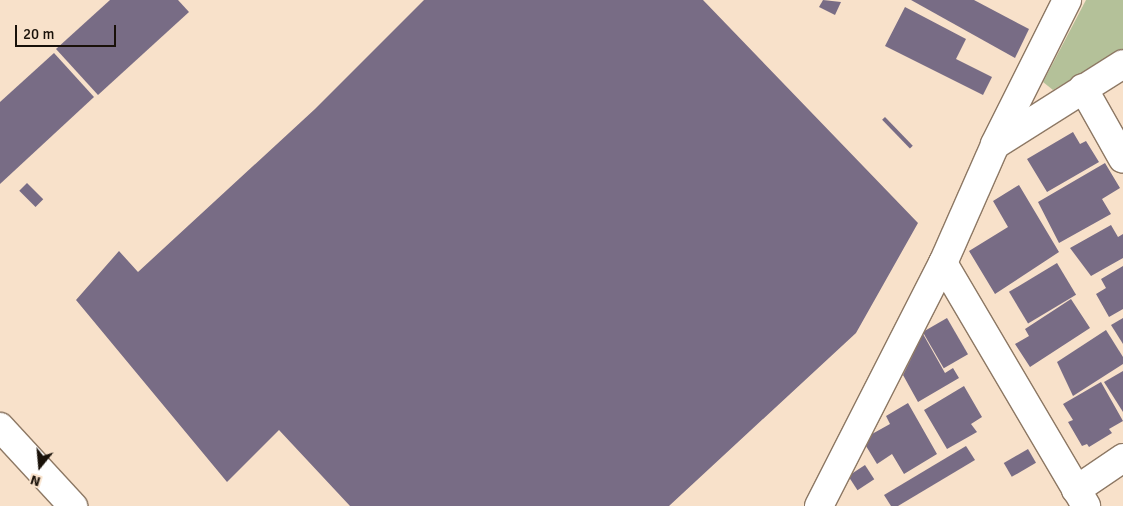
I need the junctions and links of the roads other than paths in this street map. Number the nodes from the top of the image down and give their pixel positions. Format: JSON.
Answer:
{"nodes":[{"id":1,"x":1067,"y":0,"type":"edge"},
{"id":2,"x":1123,"y":64,"type":"edge"},
{"id":3,"x":1083,"y":88,"type":"junction"},
{"id":4,"x":995,"y":145,"type":"junction"},
{"id":5,"x":1123,"y":159,"type":"edge"},
{"id":6,"x":943,"y":263,"type":"junction"},
{"id":7,"x":0,"y":427,"type":"edge"},
{"id":8,"x":1123,"y":458,"type":"edge"},
{"id":9,"x":1081,"y":498,"type":"edge"},
{"id":10,"x":73,"y":506,"type":"edge"},
{"id":11,"x":819,"y":506,"type":"edge"}],
"edges":[{"from":1,"to":4,"type":"street"},
{"from":2,"to":3,"type":"street"},
{"from":3,"to":4,"type":"street"},
{"from":3,"to":5,"type":"street"},
{"from":4,"to":6,"type":"street"},
{"from":6,"to":9,"type":"street"},
{"from":6,"to":11,"type":"street"},
{"from":7,"to":10,"type":"street"},
{"from":8,"to":9,"type":"street"}]}
